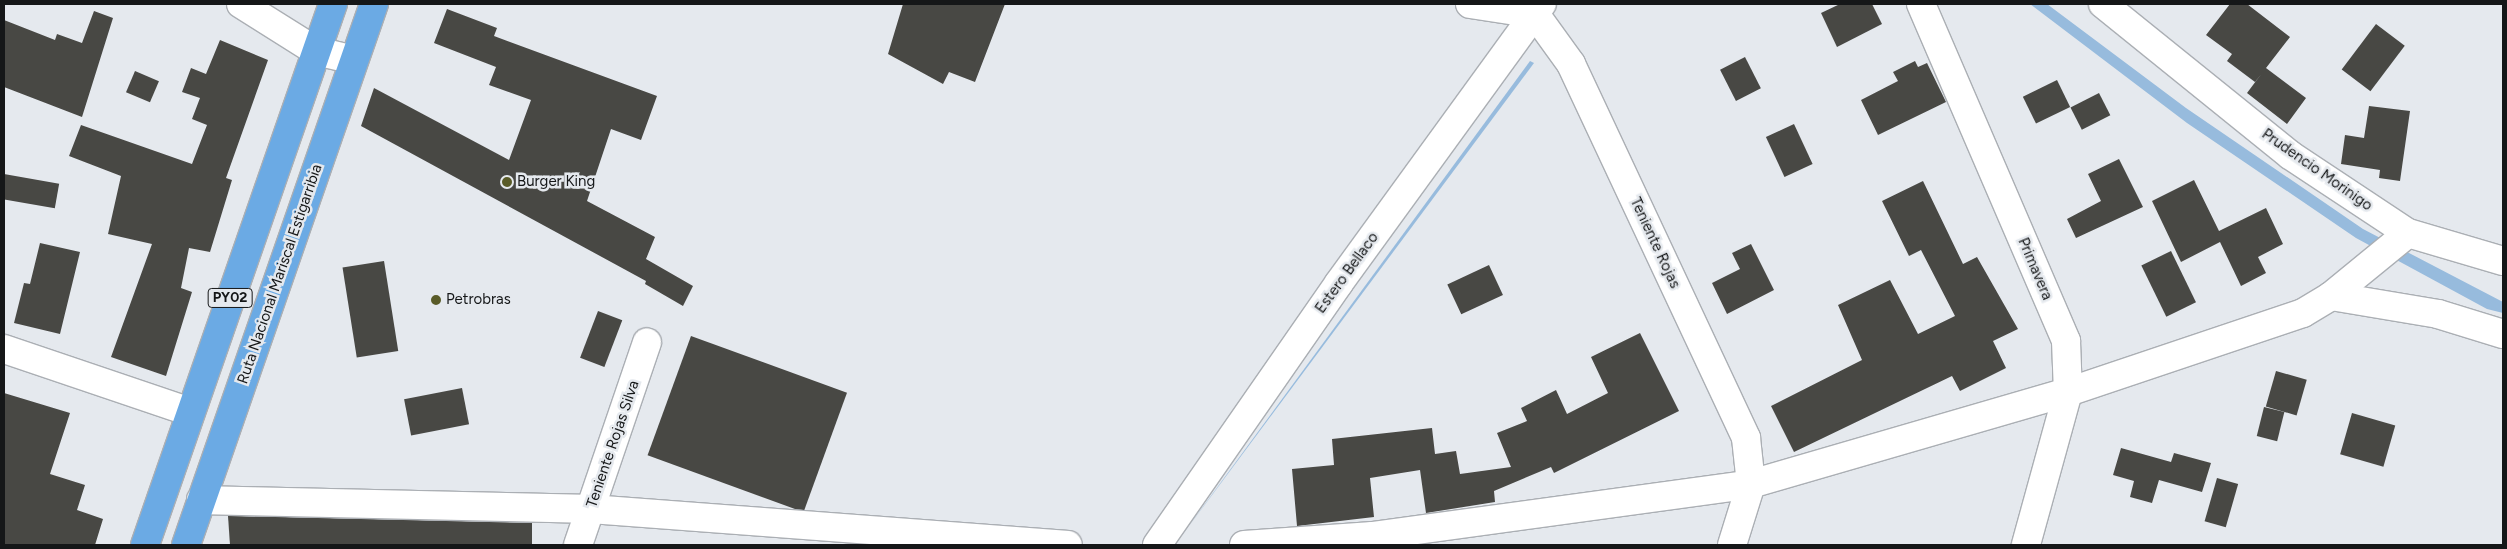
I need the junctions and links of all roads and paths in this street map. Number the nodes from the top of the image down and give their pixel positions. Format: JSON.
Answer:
{"nodes":[{"id":1,"x":241,"y":4,"type":"edge"},
{"id":2,"x":333,"y":4,"type":"edge"},
{"id":3,"x":374,"y":4,"type":"edge"},
{"id":4,"x":1470,"y":4,"type":"edge"},
{"id":5,"x":1921,"y":4,"type":"edge"},
{"id":6,"x":2103,"y":4,"type":"edge"},
{"id":7,"x":1538,"y":9,"type":"edge"},
{"id":8,"x":316,"y":51,"type":"junction"},
{"id":9,"x":354,"y":60,"type":"junction"},
{"id":10,"x":2402,"y":238,"type":"junction"},
{"id":11,"x":2503,"y":261,"type":"edge"},
{"id":12,"x":2331,"y":296,"type":"junction"},
{"id":13,"x":2503,"y":334,"type":"edge"},
{"id":14,"x":647,"y":342,"type":"dead end"},
{"id":15,"x":4,"y":349,"type":"edge"},
{"id":16,"x":2068,"y":392,"type":"junction"},
{"id":17,"x":190,"y":412,"type":"junction"},
{"id":18,"x":1751,"y":484,"type":"junction"},
{"id":19,"x":201,"y":500,"type":"junction"},
{"id":20,"x":591,"y":509,"type":"junction"},
{"id":21,"x":145,"y":545,"type":"edge"},
{"id":22,"x":186,"y":545,"type":"edge"},
{"id":23,"x":578,"y":545,"type":"edge"},
{"id":24,"x":1068,"y":545,"type":"edge"},
{"id":25,"x":1157,"y":545,"type":"edge"},
{"id":26,"x":1244,"y":545,"type":"edge"},
{"id":27,"x":1732,"y":545,"type":"edge"},
{"id":28,"x":2026,"y":545,"type":"edge"}],
"edges":[{"from":1,"to":8,"type":"street"},
{"from":2,"to":8,"type":"highway","number":"PY02"},
{"from":3,"to":9,"type":"highway","name":"Ruta Nacional Mariscal Estigarribia","number":"PY02"},
{"from":4,"to":7,"type":"street"},
{"from":5,"to":16,"type":"street","name":"Primavera"},
{"from":6,"to":10,"type":"street","name":"Prudencio Morinigo"},
{"from":7,"to":18,"type":"street","name":"Teniente Rojas"},
{"from":7,"to":25,"type":"street","name":"Estero Bellaco"},
{"from":8,"to":9,"type":"street"},
{"from":8,"to":17,"type":"highway","number":"PY02"},
{"from":9,"to":19,"type":"highway","name":"Ruta Nacional Mariscal Estigarribia","number":"PY02"},
{"from":10,"to":11,"type":"street","name":"Prudencio Morinigo"},
{"from":10,"to":12,"type":"street"},
{"from":12,"to":13,"type":"street"},
{"from":12,"to":16,"type":"street"},
{"from":14,"to":20,"type":"street","name":"Teniente Rojas Silva"},
{"from":15,"to":17,"type":"street"},
{"from":16,"to":18,"type":"street"},
{"from":16,"to":28,"type":"street","name":"Primavera"},
{"from":17,"to":21,"type":"highway","number":"PY02"},
{"from":18,"to":26,"type":"street"},
{"from":18,"to":27,"type":"street","name":"Teniente Rojas"},
{"from":19,"to":20,"type":"street"},
{"from":19,"to":22,"type":"highway","name":"Ruta Nacional Mariscal Estigarribia","number":"PY02"},
{"from":20,"to":23,"type":"street","name":"Teniente Rojas Silva"},
{"from":20,"to":24,"type":"street"}]}
